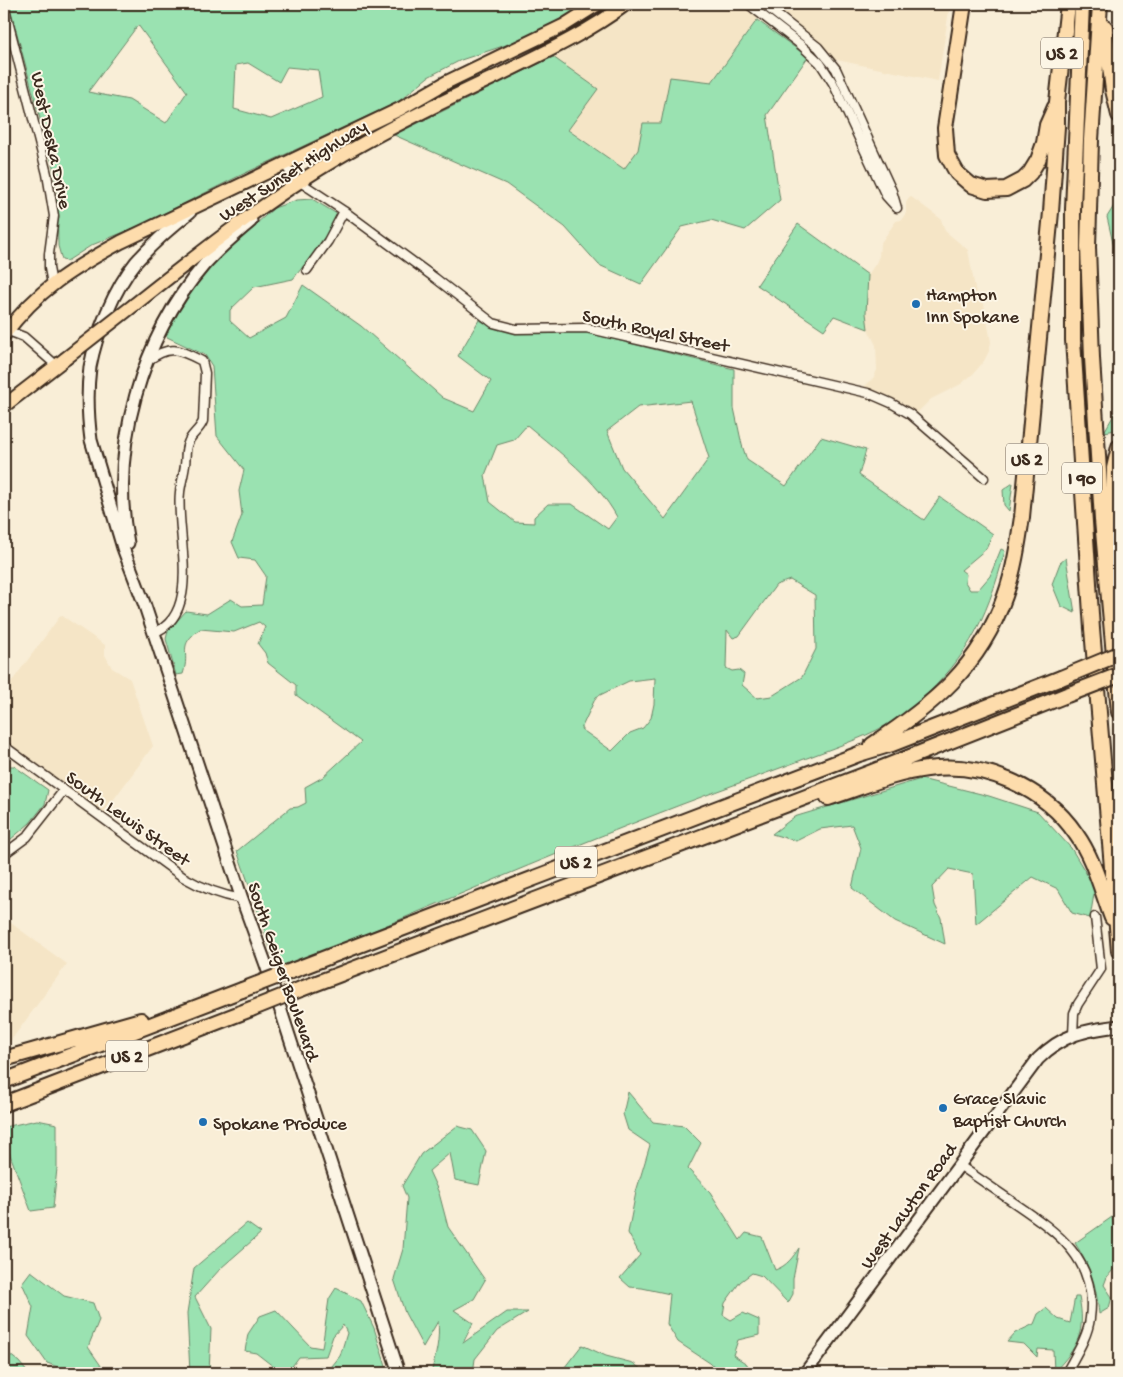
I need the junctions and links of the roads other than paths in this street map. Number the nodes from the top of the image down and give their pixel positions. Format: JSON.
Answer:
{"nodes":[{"id":1,"x":598,"y":4,"type":"edge"},
{"id":2,"x":626,"y":4,"type":"edge"},
{"id":3,"x":748,"y":4,"type":"edge"},
{"id":4,"x":762,"y":4,"type":"edge"},
{"id":5,"x":964,"y":4,"type":"edge"},
{"id":6,"x":1068,"y":4,"type":"edge"},
{"id":7,"x":1082,"y":4,"type":"edge"},
{"id":8,"x":1101,"y":4,"type":"edge"},
{"id":9,"x":4,"y":5,"type":"edge"},
{"id":10,"x":1057,"y":102,"type":"junction"},
{"id":11,"x":1119,"y":115,"type":"edge"},
{"id":12,"x":284,"y":163,"type":"junction"},
{"id":13,"x":300,"y":182,"type":"junction"},
{"id":14,"x":287,"y":190,"type":"junction"},
{"id":15,"x":199,"y":205,"type":"junction"},
{"id":16,"x":344,"y":211,"type":"junction"},
{"id":17,"x":307,"y":270,"type":"dead end"},
{"id":18,"x":52,"y":284,"type":"junction"},
{"id":19,"x":163,"y":327,"type":"junction"},
{"id":20,"x":5,"y":332,"type":"edge"},
{"id":21,"x":170,"y":349,"type":"junction"},
{"id":22,"x":149,"y":360,"type":"junction"},
{"id":23,"x":61,"y":362,"type":"junction"},
{"id":24,"x":4,"y":406,"type":"edge"},
{"id":25,"x":1119,"y":447,"type":"edge"},
{"id":26,"x":984,"y":478,"type":"dead end"},
{"id":27,"x":1106,"y":580,"type":"junction"},
{"id":28,"x":136,"y":581,"type":"junction"},
{"id":29,"x":153,"y":632,"type":"junction"},
{"id":30,"x":1119,"y":654,"type":"edge"},
{"id":31,"x":1119,"y":675,"type":"edge"},
{"id":32,"x":1119,"y":712,"type":"edge"},
{"id":33,"x":4,"y":746,"type":"edge"},
{"id":34,"x":859,"y":754,"type":"junction"},
{"id":35,"x":64,"y":790,"type":"junction"},
{"id":36,"x":786,"y":805,"type":"junction"},
{"id":37,"x":4,"y":854,"type":"edge"},
{"id":38,"x":242,"y":899,"type":"junction"},
{"id":39,"x":1095,"y":917,"type":"dead end"},
{"id":40,"x":1118,"y":935,"type":"edge"},
{"id":41,"x":1119,"y":951,"type":"edge"},
{"id":42,"x":202,"y":1005,"type":"junction"},
{"id":43,"x":1119,"y":1026,"type":"edge"},
{"id":44,"x":1073,"y":1034,"type":"junction"},
{"id":45,"x":4,"y":1059,"type":"edge"},
{"id":46,"x":4,"y":1081,"type":"edge"},
{"id":47,"x":4,"y":1104,"type":"edge"},
{"id":48,"x":959,"y":1164,"type":"junction"},
{"id":49,"x":401,"y":1373,"type":"edge"},
{"id":50,"x":805,"y":1373,"type":"edge"},
{"id":51,"x":1066,"y":1373,"type":"edge"}],
"edges":[{"from":1,"to":12,"type":"main road","name":"West Sunset Highway"},
{"from":2,"to":13,"type":"main road","name":"West Sunset Highway"},
{"from":3,"to":4,"type":"street"},
{"from":5,"to":10,"type":"highway"},
{"from":6,"to":10,"type":"highway","number":"US 2"},
{"from":7,"to":40,"type":"highway","number":"I 90"},
{"from":8,"to":11,"type":"highway","number":"US 2"},
{"from":8,"to":27,"type":"highway","number":"I 90"},
{"from":9,"to":18,"type":"street","name":"West Deska Drive"},
{"from":10,"to":34,"type":"highway","number":"US 2"},
{"from":12,"to":13,"type":"street","name":"South Royal Street"},
{"from":12,"to":15,"type":"main road","name":"West Sunset Highway"},
{"from":13,"to":14,"type":"main road","name":"West Sunset Highway"},
{"from":13,"to":16,"type":"street","name":"South Royal Street"},
{"from":14,"to":19,"type":"street"},
{"from":14,"to":23,"type":"main road","name":"West Sunset Highway","bridge":true},
{"from":15,"to":18,"type":"main road","name":"West Sunset Highway"},
{"from":15,"to":28,"type":"street"},
{"from":16,"to":17,"type":"street"},
{"from":16,"to":26,"type":"street","name":"South Royal Street"},
{"from":18,"to":20,"type":"main road","name":"West Sunset Highway"},
{"from":19,"to":21,"type":"street"},
{"from":19,"to":22,"type":"street"},
{"from":20,"to":23,"type":"street"},
{"from":21,"to":22,"type":"street"},
{"from":21,"to":29,"type":"street"},
{"from":22,"to":28,"type":"street"},
{"from":23,"to":24,"type":"main road","name":"West Sunset Highway"},
{"from":25,"to":27,"type":"highway"},
{"from":27,"to":32,"type":"highway","number":"I 90"},
{"from":28,"to":29,"type":"street","name":"South Geiger Boulevard"},
{"from":29,"to":38,"type":"street","name":"South Geiger Boulevard"},
{"from":30,"to":34,"type":"highway","number":"US 2","bridge":true},
{"from":31,"to":36,"type":"highway","number":"US 2","bridge":true},
{"from":33,"to":35,"type":"street","name":"South Lewis Street"},
{"from":34,"to":42,"type":"highway","number":"US 2","bridge":true},
{"from":35,"to":37,"type":"street"},
{"from":35,"to":38,"type":"street","name":"South Lewis Street"},
{"from":36,"to":40,"type":"highway"},
{"from":36,"to":47,"type":"highway","number":"US 2","bridge":true},
{"from":38,"to":49,"type":"street","name":"South Geiger Boulevard"},
{"from":39,"to":44,"type":"street"},
{"from":40,"to":41,"type":"highway","number":"I 90"},
{"from":42,"to":45,"type":"highway"},
{"from":42,"to":46,"type":"highway","number":"US 2"},
{"from":43,"to":44,"type":"street","name":"West Lawton Road"},
{"from":44,"to":48,"type":"street","name":"West Lawton Road"},
{"from":48,"to":50,"type":"street","name":"West Lawton Road"},
{"from":48,"to":51,"type":"street"}]}
